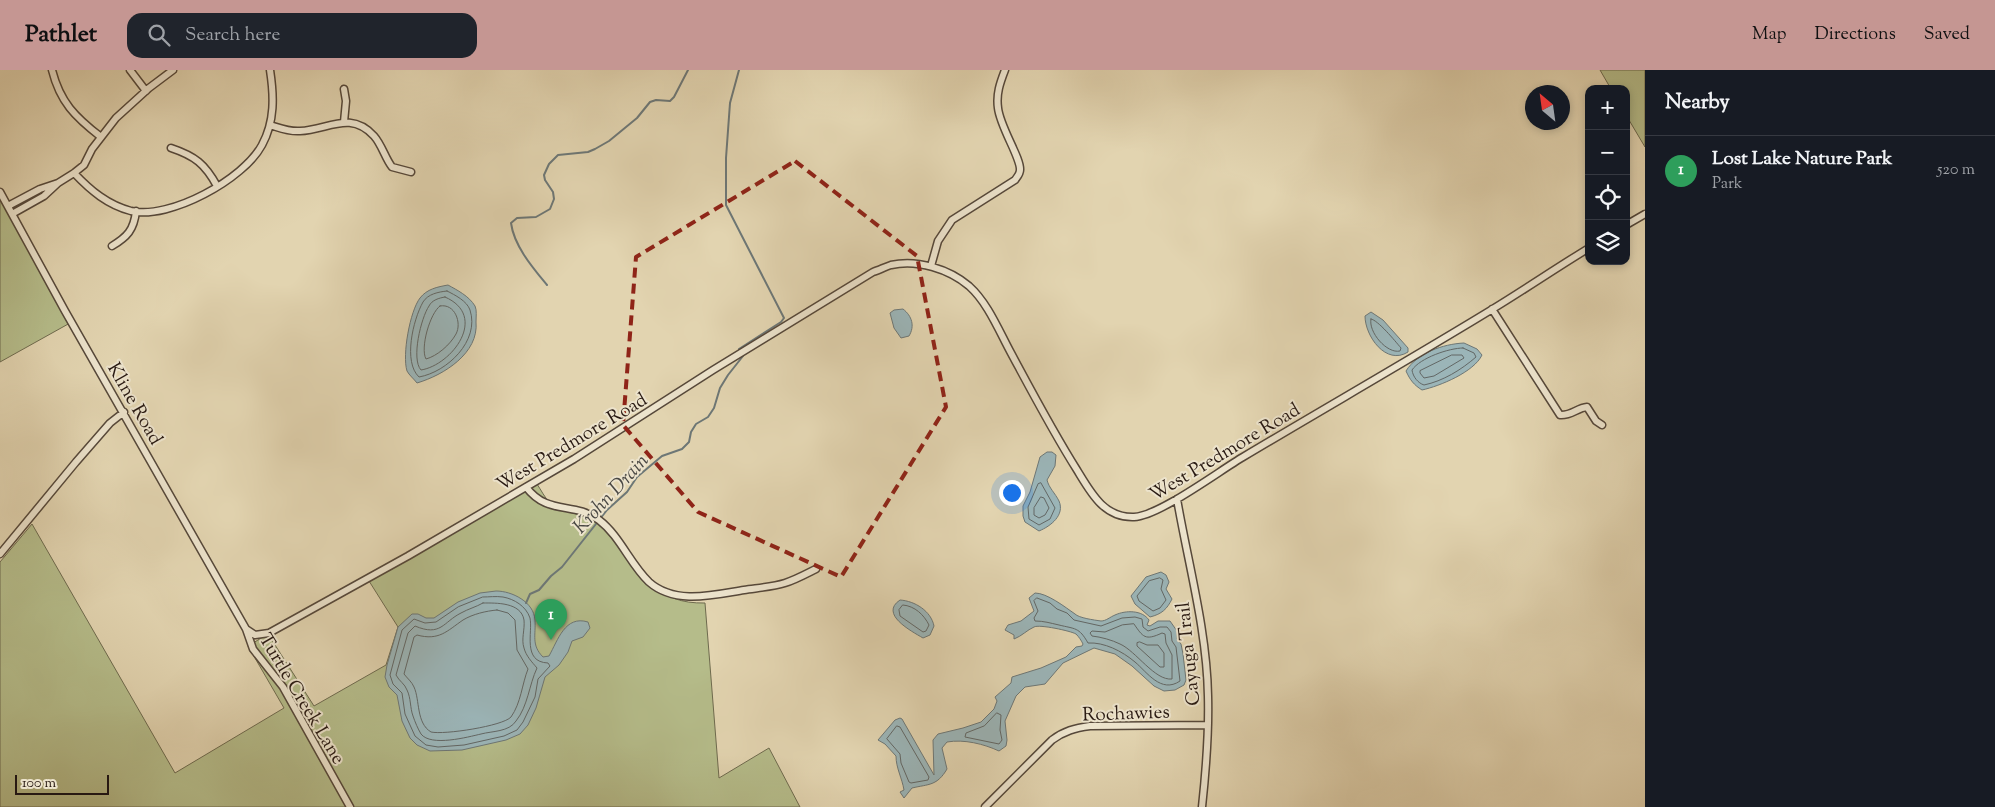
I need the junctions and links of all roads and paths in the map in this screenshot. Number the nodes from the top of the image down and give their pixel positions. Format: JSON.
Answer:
{"nodes":[{"id":1,"x":52,"y":70,"type":"edge"},
{"id":2,"x":130,"y":70,"type":"edge"},
{"id":3,"x":174,"y":70,"type":"edge"},
{"id":4,"x":270,"y":70,"type":"edge"},
{"id":5,"x":1005,"y":70,"type":"edge"},
{"id":6,"x":344,"y":88,"type":"dead end"},
{"id":7,"x":146,"y":91,"type":"junction"},
{"id":8,"x":344,"y":122,"type":"junction"},
{"id":9,"x":270,"y":125,"type":"junction"},
{"id":10,"x":101,"y":137,"type":"junction"},
{"id":11,"x":171,"y":148,"type":"dead end"},
{"id":12,"x":411,"y":172,"type":"dead end"},
{"id":13,"x":74,"y":173,"type":"junction"},
{"id":14,"x":58,"y":183,"type":"junction"},
{"id":15,"x":217,"y":186,"type":"junction"},
{"id":16,"x":0,"y":192,"type":"edge"},
{"id":17,"x":8,"y":206,"type":"junction"},
{"id":18,"x":136,"y":211,"type":"junction"},
{"id":19,"x":12,"y":214,"type":"junction"},
{"id":20,"x":1645,"y":214,"type":"edge"},
{"id":21,"x":1630,"y":223,"type":"edge"},
{"id":22,"x":112,"y":246,"type":"dead end"},
{"id":23,"x":1585,"y":251,"type":"edge"},
{"id":24,"x":931,"y":266,"type":"junction"},
{"id":25,"x":1492,"y":309,"type":"junction"},
{"id":26,"x":124,"y":412,"type":"junction"},
{"id":27,"x":1602,"y":425,"type":"dead end"},
{"id":28,"x":526,"y":487,"type":"junction"},
{"id":29,"x":1177,"y":499,"type":"junction"},
{"id":30,"x":0,"y":554,"type":"edge"},
{"id":31,"x":816,"y":569,"type":"dead end"},
{"id":32,"x":246,"y":629,"type":"junction"},
{"id":33,"x":1208,"y":724,"type":"junction"},
{"id":34,"x":350,"y":807,"type":"edge"},
{"id":35,"x":986,"y":807,"type":"edge"},
{"id":36,"x":1202,"y":807,"type":"edge"}],
"edges":[{"from":1,"to":10,"type":"street"},
{"from":2,"to":7,"type":"street"},
{"from":3,"to":7,"type":"street"},
{"from":4,"to":9,"type":"street"},
{"from":5,"to":24,"type":"street"},
{"from":6,"to":8,"type":"street"},
{"from":7,"to":10,"type":"street"},
{"from":8,"to":9,"type":"street"},
{"from":8,"to":12,"type":"street"},
{"from":9,"to":15,"type":"street"},
{"from":10,"to":13,"type":"street"},
{"from":11,"to":15,"type":"street"},
{"from":13,"to":14,"type":"street"},
{"from":13,"to":18,"type":"street"},
{"from":14,"to":17,"type":"street"},
{"from":14,"to":19,"type":"street"},
{"from":15,"to":18,"type":"street"},
{"from":16,"to":17,"type":"street","name":"Kline Road"},
{"from":17,"to":19,"type":"street","name":"Kline Road"},
{"from":18,"to":22,"type":"street"},
{"from":19,"to":26,"type":"street","name":"Kline Road"},
{"from":20,"to":21,"type":"street"},
{"from":23,"to":25,"type":"street","name":"West Predmore Road"},
{"from":24,"to":28,"type":"street","name":"West Predmore Road"},
{"from":24,"to":29,"type":"street","name":"West Predmore Road"},
{"from":25,"to":27,"type":"street"},
{"from":25,"to":29,"type":"street","name":"West Predmore Road"},
{"from":26,"to":30,"type":"street"},
{"from":26,"to":32,"type":"street","name":"Kline Road"},
{"from":28,"to":31,"type":"street"},
{"from":28,"to":32,"type":"street","name":"West Predmore Road"},
{"from":29,"to":33,"type":"street","name":"Cayuga Trail"},
{"from":32,"to":34,"type":"street","name":"Turtle Creek Lane"},
{"from":33,"to":35,"type":"street","name":"Rochawies"},
{"from":33,"to":36,"type":"street","name":"Cayuga Trail"}]}
